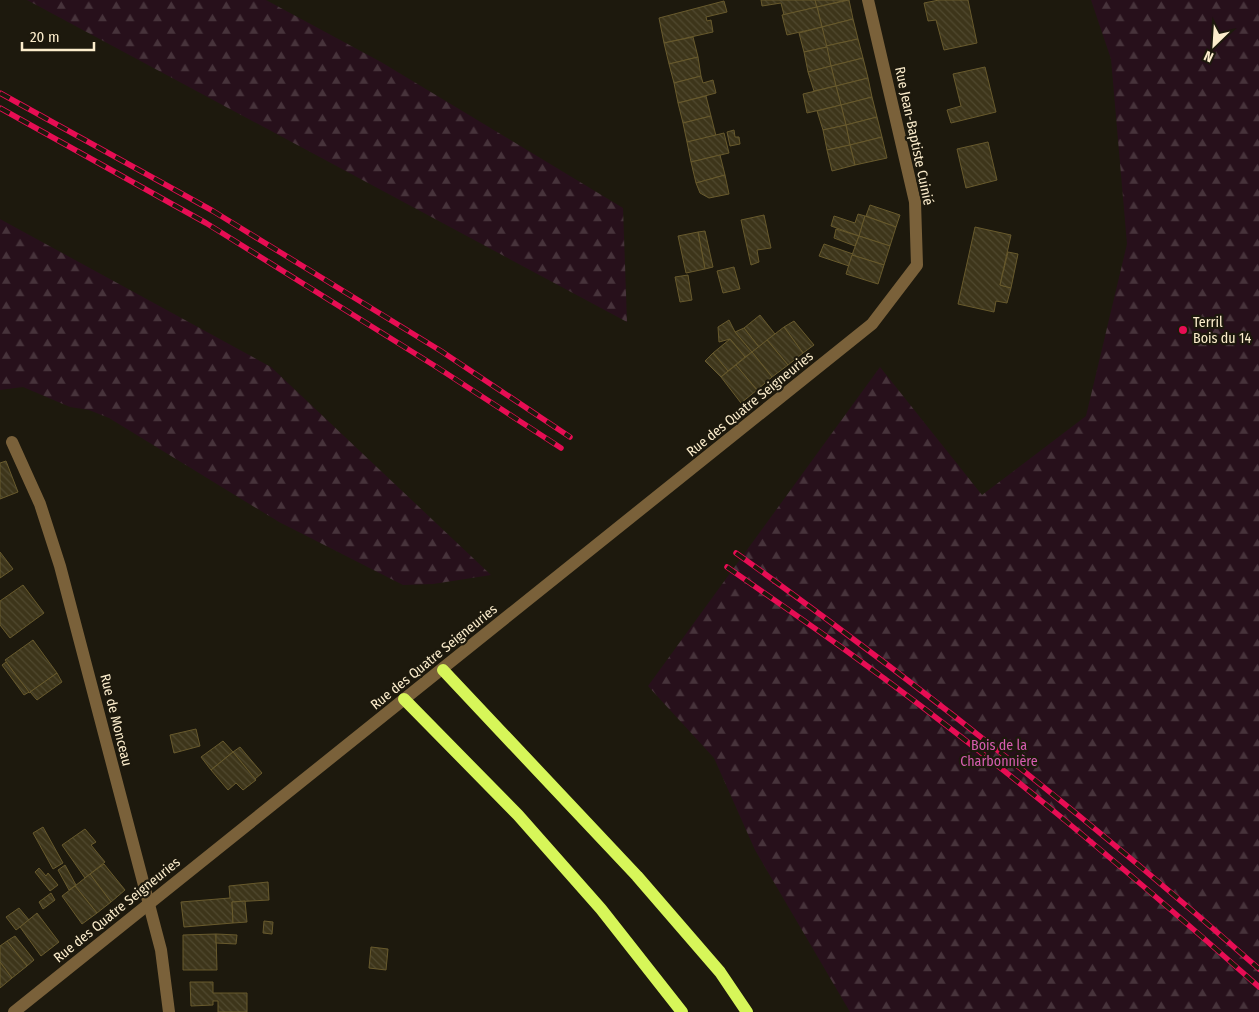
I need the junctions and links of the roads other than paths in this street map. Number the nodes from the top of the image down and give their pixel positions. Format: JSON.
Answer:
{"nodes":[{"id":1,"x":868,"y":0,"type":"edge"},
{"id":2,"x":872,"y":324,"type":"joint"},
{"id":3,"x":12,"y":442,"type":"dead end"},
{"id":4,"x":442,"y":670,"type":"junction"},
{"id":5,"x":404,"y":699,"type":"junction"},
{"id":6,"x":149,"y":904,"type":"junction"},
{"id":7,"x":14,"y":1012,"type":"edge"},
{"id":8,"x":169,"y":1012,"type":"edge"},
{"id":9,"x":682,"y":1012,"type":"edge"},
{"id":10,"x":746,"y":1012,"type":"edge"}],
"edges":[{"from":1,"to":2,"type":"street","name":"Rue Jean-Baptiste Cuinié"},
{"from":2,"to":4,"type":"street","name":"Rue des Quatre Seigneuries"},
{"from":3,"to":6,"type":"street","name":"Rue de Monceau"},
{"from":4,"to":5,"type":"street","name":"Rue des Quatre Seigneuries"},
{"from":4,"to":10,"type":"main road"},
{"from":5,"to":6,"type":"street","name":"Rue des Quatre Seigneuries"},
{"from":5,"to":9,"type":"main road"},
{"from":6,"to":7,"type":"street","name":"Rue des Quatre Seigneuries"},
{"from":6,"to":8,"type":"street","name":"Rue de Monceau"}]}
